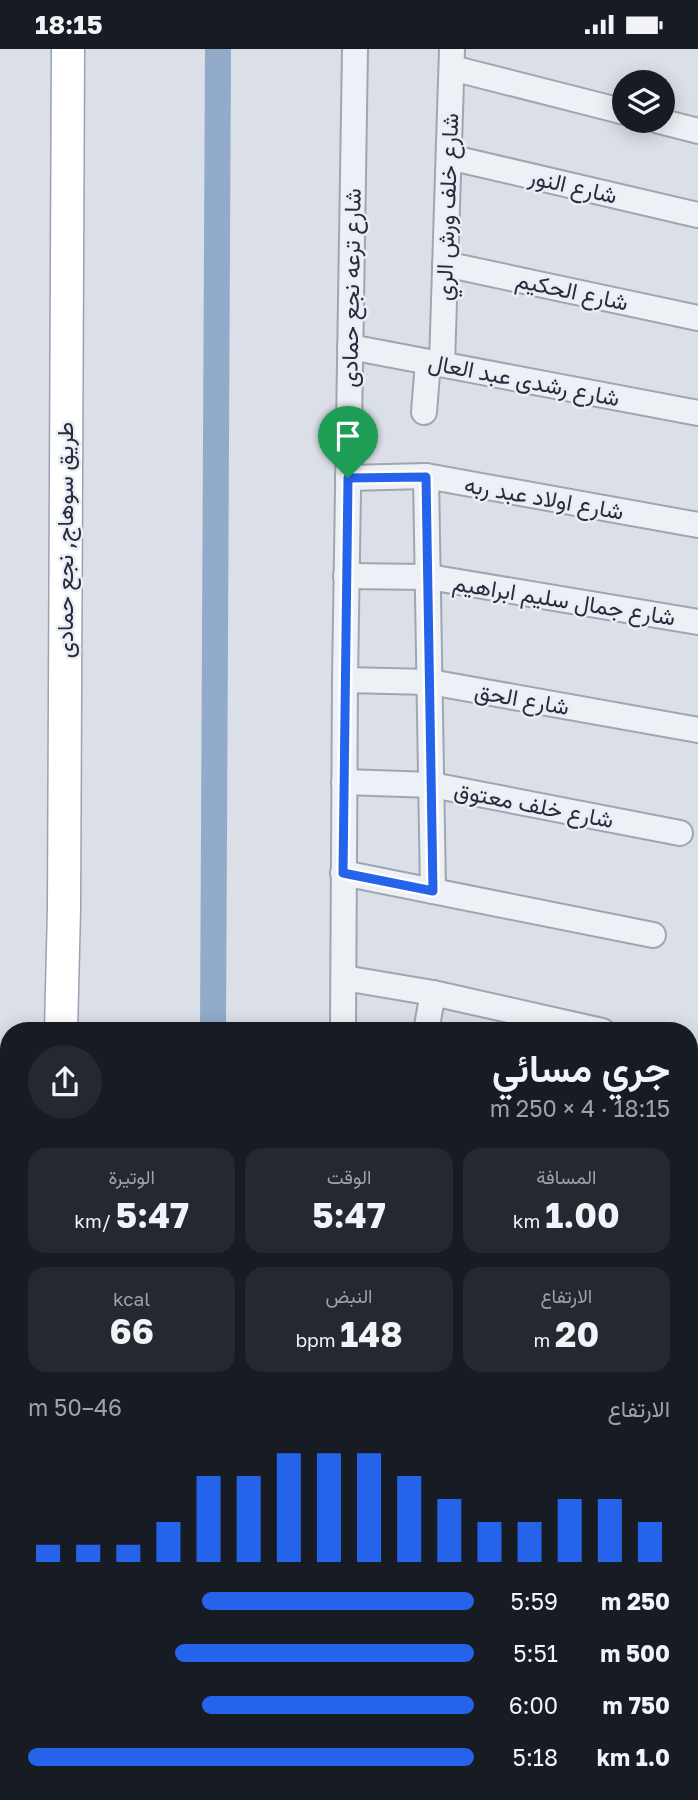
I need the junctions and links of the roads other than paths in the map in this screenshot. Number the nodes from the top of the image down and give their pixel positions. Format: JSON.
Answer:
{"nodes":[{"id":1,"x":68,"y":49,"type":"edge"},
{"id":2,"x":355,"y":49,"type":"edge"},
{"id":3,"x":452,"y":58,"type":"edge"},
{"id":4,"x":612,"y":108,"type":"edge"},
{"id":5,"x":675,"y":125,"type":"edge"},
{"id":6,"x":698,"y":131,"type":"edge"},
{"id":7,"x":449,"y":157,"type":"junction"},
{"id":8,"x":698,"y":215,"type":"edge"},
{"id":9,"x":445,"y":264,"type":"junction"},
{"id":10,"x":698,"y":318,"type":"edge"},
{"id":11,"x":350,"y":347,"type":"junction"},
{"id":12,"x":435,"y":363,"type":"junction"},
{"id":13,"x":424,"y":412,"type":"dead end"},
{"id":14,"x":698,"y":413,"type":"edge"},
{"id":15,"x":426,"y":477,"type":"junction"},
{"id":16,"x":348,"y":478,"type":"junction"},
{"id":17,"x":698,"y":526,"type":"edge"},
{"id":18,"x":346,"y":576,"type":"junction"},
{"id":19,"x":429,"y":577,"type":"junction"},
{"id":20,"x":698,"y":622,"type":"edge"},
{"id":21,"x":345,"y":680,"type":"junction"},
{"id":22,"x":430,"y":682,"type":"junction"},
{"id":23,"x":698,"y":730,"type":"edge"},
{"id":24,"x":344,"y":782,"type":"junction"},
{"id":25,"x":432,"y":785,"type":"junction"},
{"id":26,"x":680,"y":833,"type":"dead end"},
{"id":27,"x":343,"y":873,"type":"junction"},
{"id":28,"x":433,"y":891,"type":"junction"},
{"id":29,"x":653,"y":935,"type":"dead end"},
{"id":30,"x":344,"y":978,"type":"junction"},
{"id":31,"x":433,"y":993,"type":"junction"},
{"id":32,"x":61,"y":1022,"type":"edge"},
{"id":33,"x":343,"y":1022,"type":"edge"},
{"id":34,"x":428,"y":1022,"type":"edge"},
{"id":35,"x":562,"y":1022,"type":"edge"}],
"edges":[{"from":1,"to":32,"type":"main road","name":"طريق سوهاج, نجع حمادى"},
{"from":2,"to":11,"type":"street","name":"شارع ترعه نجع حمادى"},
{"from":3,"to":4,"type":"street"},
{"from":3,"to":7,"type":"street","name":"شارع خلف ورش الري"},
{"from":5,"to":6,"type":"street"},
{"from":7,"to":8,"type":"street","name":"شارع النور"},
{"from":7,"to":9,"type":"street","name":"شارع خلف ورش الري"},
{"from":9,"to":10,"type":"street","name":"شارع الحكيم"},
{"from":9,"to":12,"type":"street","name":"شارع خلف ورش الري"},
{"from":11,"to":12,"type":"street","name":"شارع رشدى عبد العال"},
{"from":11,"to":16,"type":"street","name":"شارع ترعه نجع حمادى"},
{"from":12,"to":13,"type":"street","name":"شارع خلف ورش الري"},
{"from":12,"to":14,"type":"street","name":"شارع رشدى عبد العال"},
{"from":15,"to":16,"type":"street","name":"شارع اولاد عبد ربه"},
{"from":15,"to":17,"type":"street","name":"شارع اولاد عبد ربه"},
{"from":15,"to":19,"type":"street"},
{"from":16,"to":18,"type":"street","name":"شارع ترعه نجع حمادى"},
{"from":18,"to":19,"type":"street","name":"شارع جمال سليم ابراهيم"},
{"from":18,"to":21,"type":"street","name":"شارع ترعه نجع حمادى"},
{"from":19,"to":20,"type":"street","name":"شارع جمال سليم ابراهيم"},
{"from":19,"to":22,"type":"street"},
{"from":21,"to":22,"type":"street","name":"شارع الحق"},
{"from":21,"to":24,"type":"street","name":"شارع ترعه نجع حمادى"},
{"from":22,"to":23,"type":"street","name":"شارع الحق"},
{"from":22,"to":25,"type":"street"},
{"from":24,"to":25,"type":"street","name":"شارع خلف معتوق"},
{"from":24,"to":27,"type":"street","name":"شارع ترعه نجع حمادى"},
{"from":25,"to":26,"type":"street","name":"شارع خلف معتوق"},
{"from":25,"to":28,"type":"street"},
{"from":27,"to":28,"type":"street"},
{"from":27,"to":30,"type":"street","name":"شارع ترعه نجع حمادى"},
{"from":28,"to":29,"type":"street"},
{"from":30,"to":31,"type":"street"},
{"from":30,"to":33,"type":"street","name":"شارع ترعه نجع حمادى"},
{"from":31,"to":34,"type":"street"},
{"from":31,"to":35,"type":"street"}]}
